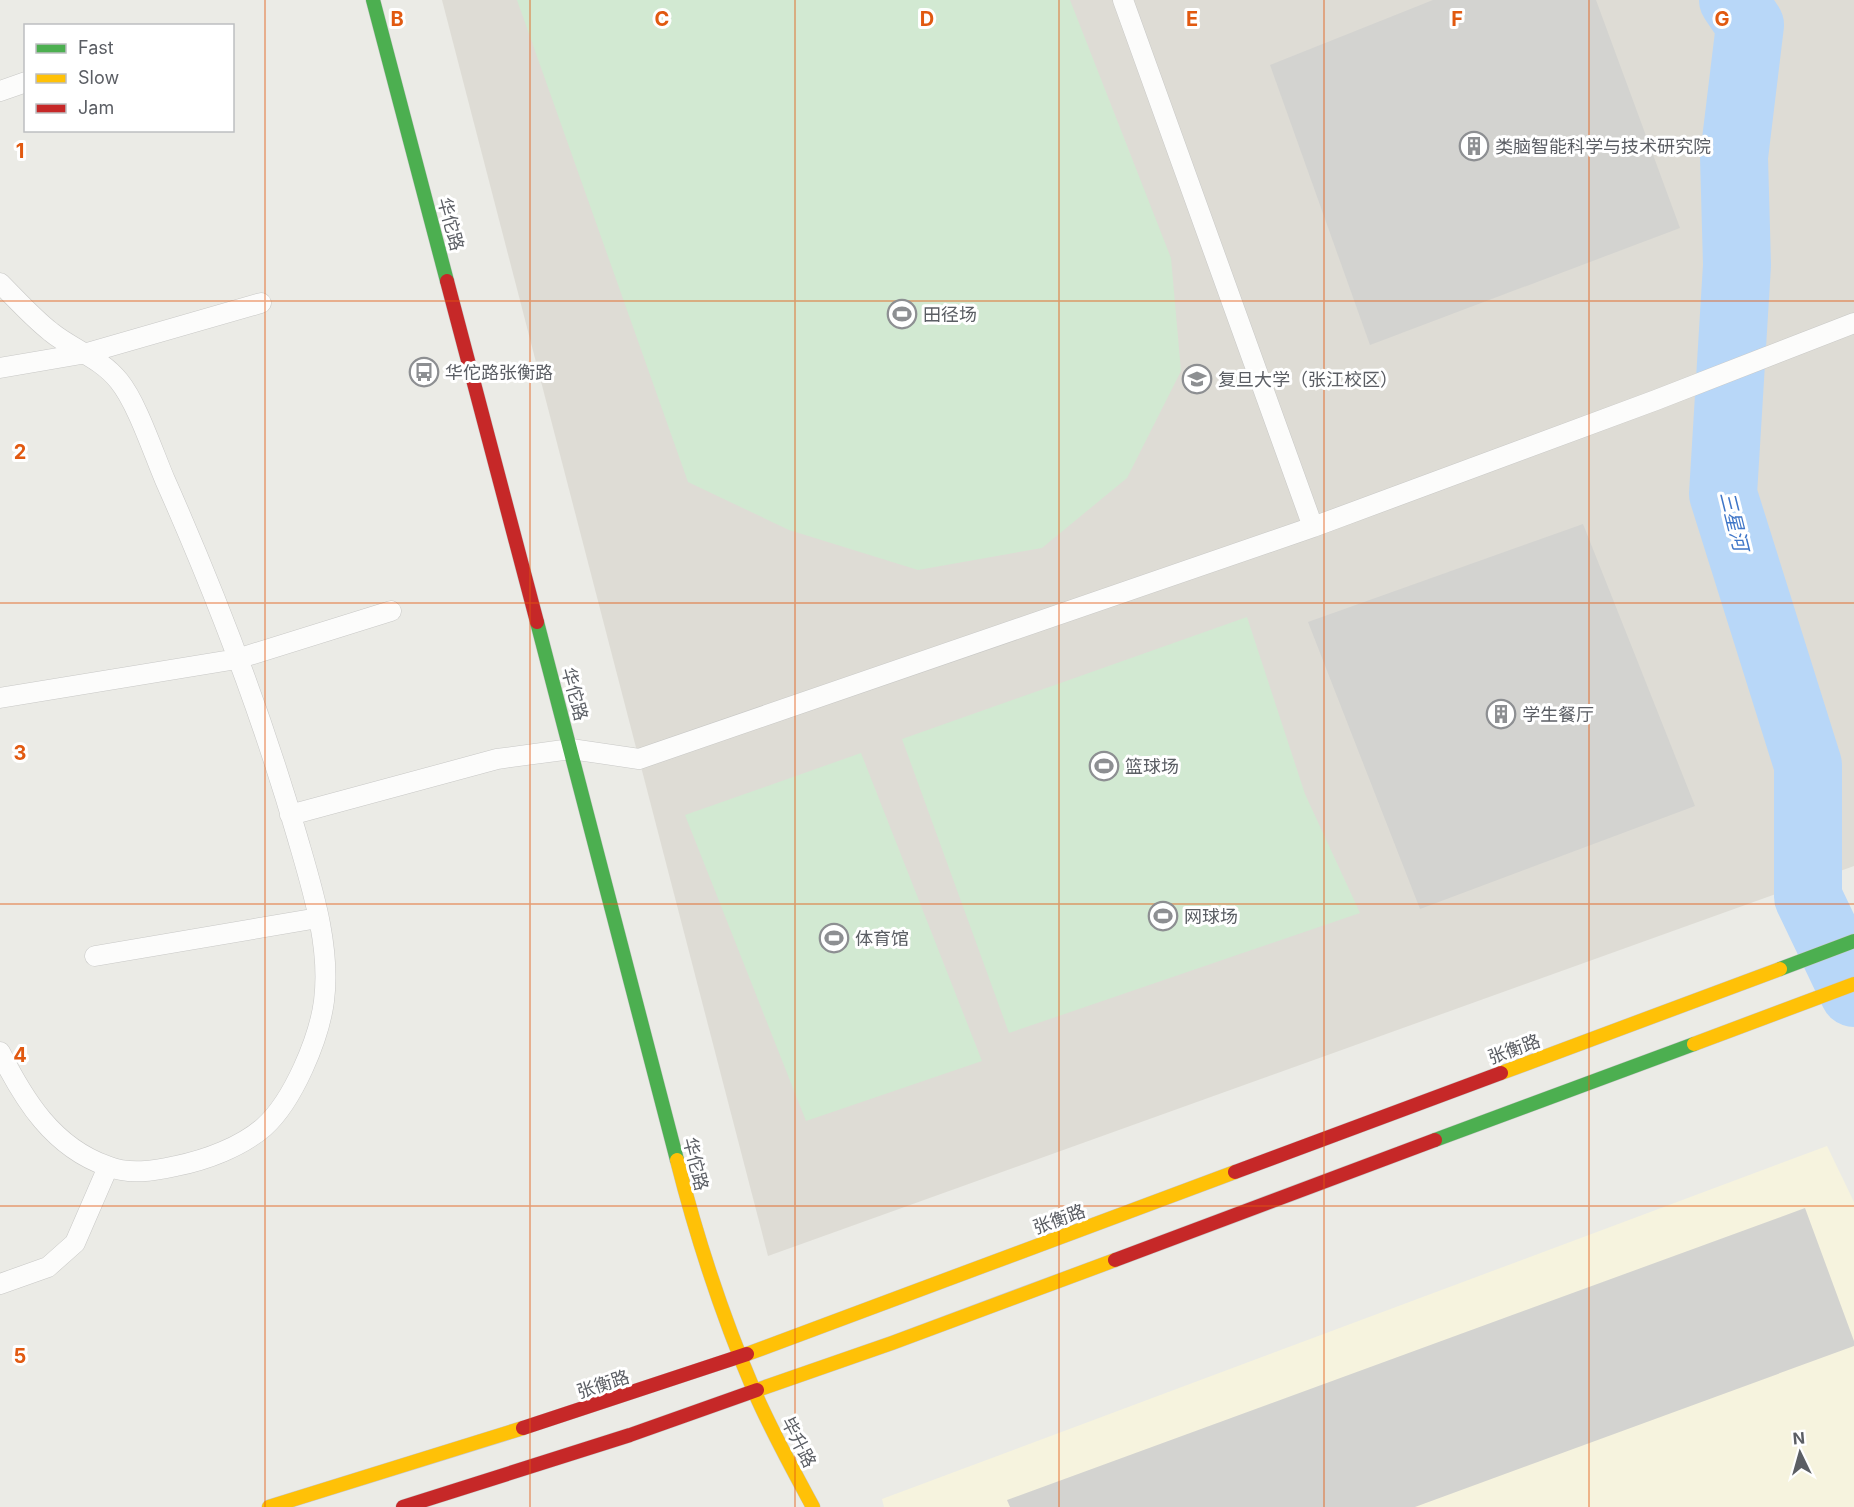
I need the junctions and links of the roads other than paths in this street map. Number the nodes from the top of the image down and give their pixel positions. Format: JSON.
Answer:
{"nodes":[{"id":1,"x":373,"y":0,"type":"edge"},
{"id":2,"x":1123,"y":0,"type":"edge"},
{"id":3,"x":24,"y":83,"type":"edge"},
{"id":4,"x":0,"y":91,"type":"edge"},
{"id":5,"x":0,"y":284,"type":"edge"},
{"id":6,"x":261,"y":303,"type":"dead end"},
{"id":7,"x":1854,"y":323,"type":"edge"},
{"id":8,"x":87,"y":353,"type":"junction"},
{"id":9,"x":0,"y":368,"type":"edge"},
{"id":10,"x":1313,"y":527,"type":"junction"},
{"id":11,"x":391,"y":611,"type":"dead end"},
{"id":12,"x":237,"y":659,"type":"junction"},
{"id":13,"x":0,"y":698,"type":"edge"},
{"id":14,"x":571,"y":749,"type":"junction"},
{"id":15,"x":290,"y":815,"type":"junction"},
{"id":16,"x":318,"y":918,"type":"junction"},
{"id":17,"x":1854,"y":941,"type":"edge"},
{"id":18,"x":95,"y":956,"type":"dead end"},
{"id":19,"x":1854,"y":984,"type":"edge"},
{"id":20,"x":0,"y":1052,"type":"edge"},
{"id":21,"x":108,"y":1167,"type":"junction"},
{"id":22,"x":0,"y":1284,"type":"edge"},
{"id":23,"x":740,"y":1357,"type":"junction"},
{"id":24,"x":755,"y":1393,"type":"junction"},
{"id":25,"x":269,"y":1507,"type":"edge"},
{"id":26,"x":403,"y":1507,"type":"edge"},
{"id":27,"x":813,"y":1507,"type":"edge"}],
"edges":[{"from":1,"to":14,"type":"main road","name":"华佗路"},
{"from":2,"to":10,"type":"lane"},
{"from":3,"to":4,"type":"lane"},
{"from":5,"to":8,"type":"lane"},
{"from":6,"to":8,"type":"lane"},
{"from":7,"to":10,"type":"lane"},
{"from":8,"to":9,"type":"lane"},
{"from":8,"to":12,"type":"lane"},
{"from":10,"to":14,"type":"lane"},
{"from":11,"to":12,"type":"lane"},
{"from":12,"to":13,"type":"lane"},
{"from":12,"to":15,"type":"lane"},
{"from":14,"to":15,"type":"lane"},
{"from":14,"to":23,"type":"main road","name":"华佗路"},
{"from":15,"to":16,"type":"lane"},
{"from":16,"to":18,"type":"lane"},
{"from":16,"to":21,"type":"lane"},
{"from":17,"to":23,"type":"main road","name":"张衡路"},
{"from":19,"to":24,"type":"main road"},
{"from":20,"to":21,"type":"lane"},
{"from":21,"to":22,"type":"lane"},
{"from":23,"to":24,"type":"main road","name":"华佗路"},
{"from":23,"to":25,"type":"main road","name":"张衡路"},
{"from":24,"to":26,"type":"main road"},
{"from":24,"to":27,"type":"main road","name":"毕升路"}]}
